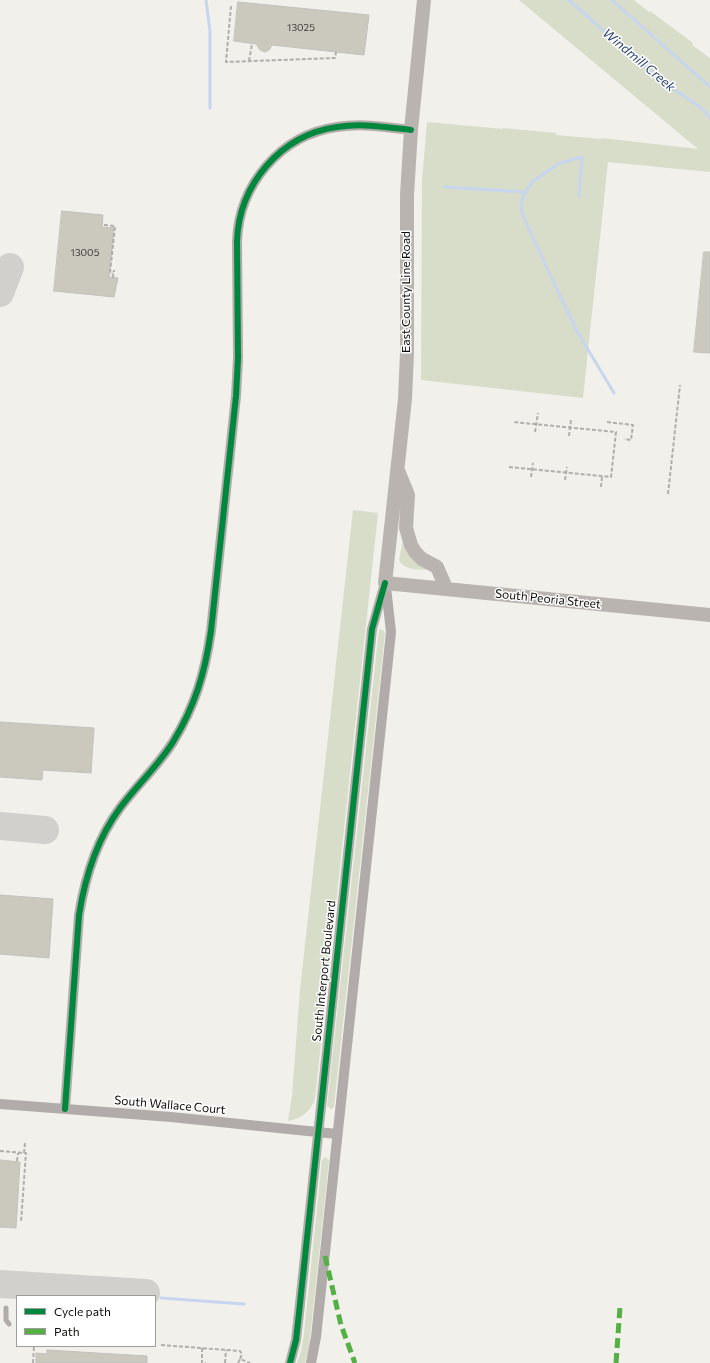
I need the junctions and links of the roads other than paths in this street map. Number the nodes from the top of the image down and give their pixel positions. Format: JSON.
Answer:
{"nodes":[{"id":1,"x":424,"y":0,"type":"edge"},
{"id":2,"x":411,"y":130,"type":"junction"},
{"id":3,"x":398,"y":470,"type":"junction"},
{"id":4,"x":385,"y":583,"type":"junction"},
{"id":5,"x":446,"y":588,"type":"junction"},
{"id":6,"x":710,"y":615,"type":"edge"},
{"id":7,"x":0,"y":1104,"type":"edge"},
{"id":8,"x":65,"y":1109,"type":"junction"},
{"id":9,"x":318,"y":1132,"type":"junction"},
{"id":10,"x":338,"y":1134,"type":"junction"},
{"id":11,"x":6,"y":1308,"type":"dead end"},
{"id":12,"x":9,"y":1324,"type":"dead end"},
{"id":13,"x":290,"y":1363,"type":"edge"},
{"id":14,"x":311,"y":1363,"type":"edge"}],
"edges":[{"from":1,"to":2,"type":"main road","name":"East County Line Road"},
{"from":2,"to":3,"type":"main road","name":"East County Line Road"},
{"from":2,"to":8,"type":"street"},
{"from":3,"to":4,"type":"main road","name":"East County Line Road"},
{"from":3,"to":5,"type":"main road"},
{"from":4,"to":5,"type":"main road","name":"South Peoria Street"},
{"from":4,"to":9,"type":"street","name":"South Interport Boulevard"},
{"from":4,"to":10,"type":"street"},
{"from":5,"to":6,"type":"main road","name":"South Peoria Street"},
{"from":7,"to":8,"type":"street","name":"South Wallace Court"},
{"from":8,"to":9,"type":"street","name":"South Wallace Court"},
{"from":9,"to":10,"type":"street","name":"South Wallace Court"},
{"from":9,"to":13,"type":"street","name":"South Interport Boulevard"},
{"from":10,"to":14,"type":"street"},
{"from":11,"to":12,"type":"lane"}]}
